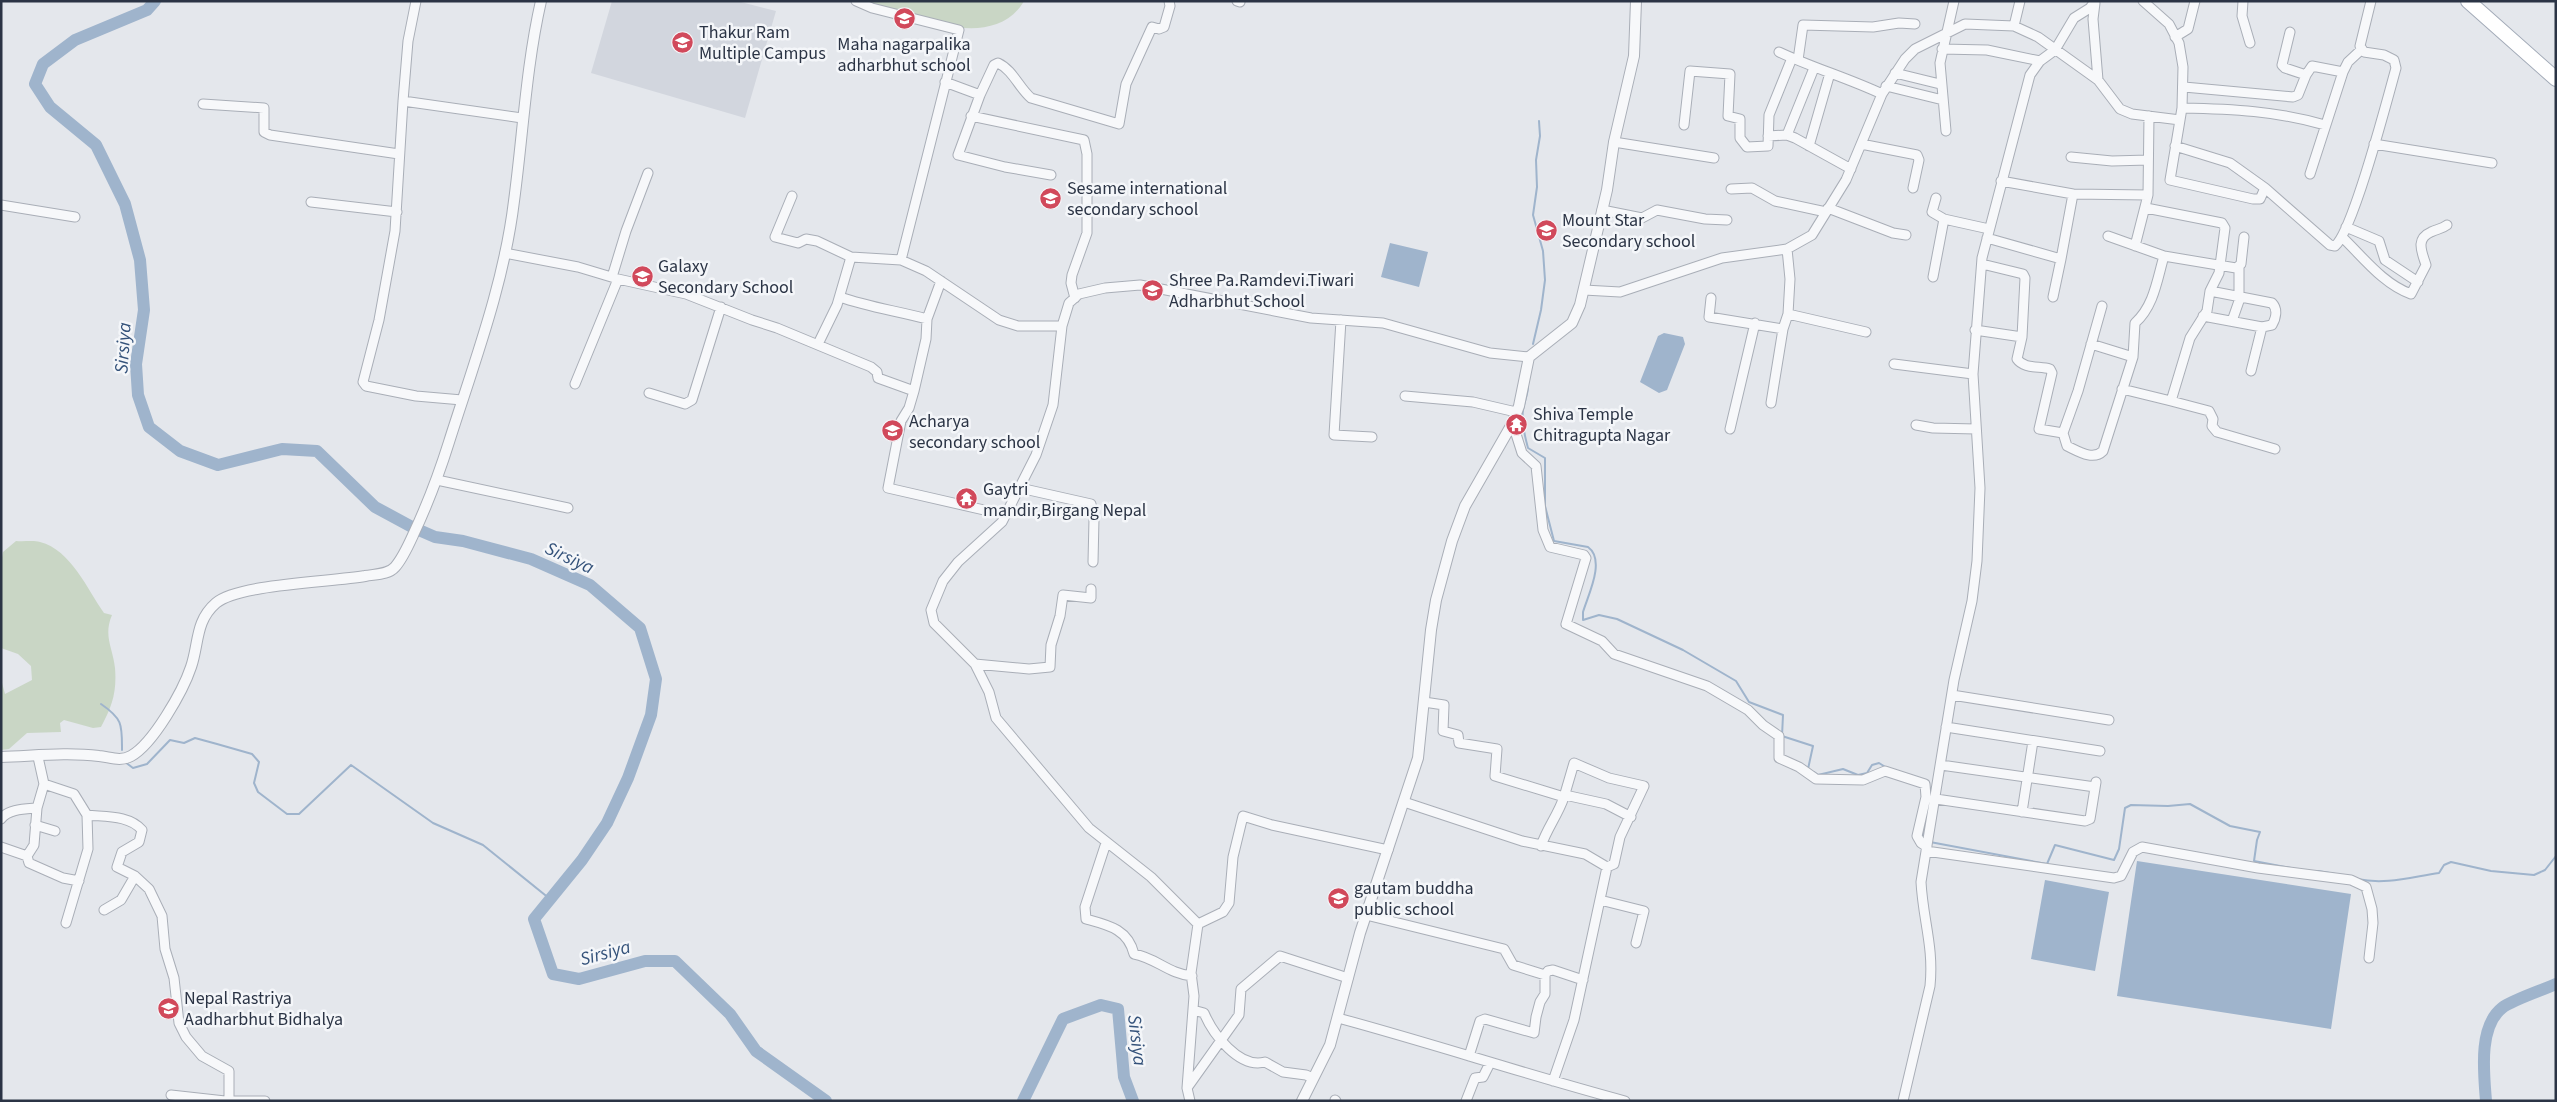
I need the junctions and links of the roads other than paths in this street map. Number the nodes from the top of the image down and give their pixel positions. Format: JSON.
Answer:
{"nodes":[{"id":1,"x":416,"y":1,"type":"edge"},
{"id":2,"x":542,"y":1,"type":"edge"},
{"id":3,"x":856,"y":1,"type":"edge"},
{"id":4,"x":1169,"y":1,"type":"edge"},
{"id":5,"x":1636,"y":1,"type":"edge"},
{"id":6,"x":1954,"y":1,"type":"edge"},
{"id":7,"x":2020,"y":1,"type":"edge"},
{"id":8,"x":2095,"y":1,"type":"edge"},
{"id":9,"x":2144,"y":1,"type":"edge"},
{"id":10,"x":2196,"y":1,"type":"edge"},
{"id":11,"x":2243,"y":1,"type":"edge"},
{"id":12,"x":2371,"y":1,"type":"edge"},
{"id":13,"x":2468,"y":1,"type":"edge"},
{"id":14,"x":1915,"y":24,"type":"dead end"},
{"id":15,"x":2014,"y":26,"type":"junction"},
{"id":16,"x":1946,"y":32,"type":"junction"},
{"id":17,"x":2290,"y":32,"type":"dead end"},
{"id":18,"x":2175,"y":37,"type":"junction"},
{"id":19,"x":2250,"y":43,"type":"dead end"},
{"id":20,"x":1942,"y":49,"type":"junction"},
{"id":21,"x":2362,"y":49,"type":"junction"},
{"id":22,"x":2055,"y":50,"type":"junction"},
{"id":23,"x":1779,"y":52,"type":"dead end"},
{"id":24,"x":1795,"y":59,"type":"junction"},
{"id":25,"x":2040,"y":61,"type":"junction"},
{"id":26,"x":1814,"y":68,"type":"junction"},
{"id":27,"x":2343,"y":72,"type":"junction"},
{"id":28,"x":1830,"y":73,"type":"junction"},
{"id":29,"x":1895,"y":73,"type":"junction"},
{"id":30,"x":2306,"y":75,"type":"junction"},
{"id":31,"x":2556,"y":79,"type":"edge"},
{"id":32,"x":2098,"y":80,"type":"junction"},
{"id":33,"x":945,"y":82,"type":"junction"},
{"id":34,"x":1940,"y":84,"type":"junction"},
{"id":35,"x":2184,"y":87,"type":"junction"},
{"id":36,"x":1884,"y":90,"type":"junction"},
{"id":37,"x":980,"y":95,"type":"junction"},
{"id":38,"x":1943,"y":100,"type":"junction"},
{"id":39,"x":403,"y":101,"type":"junction"},
{"id":40,"x":203,"y":104,"type":"dead end"},
{"id":41,"x":2182,"y":108,"type":"junction"},
{"id":42,"x":971,"y":116,"type":"junction"},
{"id":43,"x":2149,"y":116,"type":"junction"},
{"id":44,"x":522,"y":118,"type":"junction"},
{"id":45,"x":2180,"y":120,"type":"junction"},
{"id":46,"x":1684,"y":125,"type":"dead end"},
{"id":47,"x":2325,"y":125,"type":"junction"},
{"id":48,"x":1946,"y":131,"type":"dead end"},
{"id":49,"x":1768,"y":136,"type":"junction"},
{"id":50,"x":1787,"y":136,"type":"junction"},
{"id":51,"x":1614,"y":142,"type":"junction"},
{"id":52,"x":1861,"y":144,"type":"junction"},
{"id":53,"x":2374,"y":144,"type":"junction"},
{"id":54,"x":1809,"y":146,"type":"junction"},
{"id":55,"x":2175,"y":146,"type":"junction"},
{"id":56,"x":399,"y":154,"type":"junction"},
{"id":57,"x":2071,"y":157,"type":"dead end"},
{"id":58,"x":1714,"y":158,"type":"dead end"},
{"id":59,"x":2148,"y":160,"type":"junction"},
{"id":60,"x":2492,"y":164,"type":"dead end"},
{"id":61,"x":1851,"y":169,"type":"junction"},
{"id":62,"x":648,"y":173,"type":"dead end"},
{"id":63,"x":2310,"y":174,"type":"dead end"},
{"id":64,"x":1051,"y":175,"type":"dead end"},
{"id":65,"x":2001,"y":181,"type":"junction"},
{"id":66,"x":1913,"y":188,"type":"dead end"},
{"id":67,"x":2265,"y":188,"type":"junction"},
{"id":68,"x":1730,"y":189,"type":"dead end"},
{"id":69,"x":2073,"y":194,"type":"junction"},
{"id":70,"x":2148,"y":195,"type":"junction"},
{"id":71,"x":792,"y":196,"type":"dead end"},
{"id":72,"x":1936,"y":198,"type":"dead end"},
{"id":73,"x":310,"y":202,"type":"dead end"},
{"id":74,"x":1,"y":205,"type":"edge"},
{"id":75,"x":2146,"y":208,"type":"junction"},
{"id":76,"x":1602,"y":210,"type":"junction"},
{"id":77,"x":1827,"y":210,"type":"junction"},
{"id":78,"x":396,"y":212,"type":"junction"},
{"id":79,"x":74,"y":217,"type":"dead end"},
{"id":80,"x":1944,"y":219,"type":"junction"},
{"id":81,"x":1728,"y":220,"type":"dead end"},
{"id":82,"x":2447,"y":226,"type":"dead end"},
{"id":83,"x":2346,"y":227,"type":"junction"},
{"id":84,"x":1988,"y":234,"type":"junction"},
{"id":85,"x":1906,"y":235,"type":"dead end"},
{"id":86,"x":2108,"y":236,"type":"dead end"},
{"id":87,"x":2244,"y":237,"type":"dead end"},
{"id":88,"x":2342,"y":238,"type":"junction"},
{"id":89,"x":2135,"y":246,"type":"junction"},
{"id":90,"x":1787,"y":248,"type":"junction"},
{"id":91,"x":505,"y":253,"type":"junction"},
{"id":92,"x":2164,"y":256,"type":"junction"},
{"id":93,"x":851,"y":257,"type":"junction"},
{"id":94,"x":2061,"y":259,"type":"junction"},
{"id":95,"x":902,"y":260,"type":"junction"},
{"id":96,"x":1982,"y":264,"type":"junction"},
{"id":97,"x":2219,"y":266,"type":"junction"},
{"id":98,"x":2239,"y":267,"type":"junction"},
{"id":99,"x":1933,"y":277,"type":"dead end"},
{"id":100,"x":615,"y":278,"type":"junction"},
{"id":101,"x":941,"y":281,"type":"junction"},
{"id":102,"x":2418,"y":282,"type":"junction"},
{"id":103,"x":1584,"y":290,"type":"junction"},
{"id":104,"x":2210,"y":291,"type":"junction"},
{"id":105,"x":840,"y":296,"type":"junction"},
{"id":106,"x":2239,"y":296,"type":"junction"},
{"id":107,"x":2053,"y":297,"type":"dead end"},
{"id":108,"x":1075,"y":298,"type":"junction"},
{"id":109,"x":1711,"y":298,"type":"dead end"},
{"id":110,"x":2102,"y":306,"type":"dead end"},
{"id":111,"x":721,"y":307,"type":"junction"},
{"id":112,"x":1788,"y":314,"type":"junction"},
{"id":113,"x":2203,"y":316,"type":"junction"},
{"id":114,"x":927,"y":319,"type":"junction"},
{"id":115,"x":1340,"y":320,"type":"junction"},
{"id":116,"x":2232,"y":321,"type":"junction"},
{"id":117,"x":1755,"y":323,"type":"junction"},
{"id":118,"x":1062,"y":326,"type":"junction"},
{"id":119,"x":2262,"y":327,"type":"junction"},
{"id":120,"x":1783,"y":330,"type":"junction"},
{"id":121,"x":1975,"y":330,"type":"junction"},
{"id":122,"x":1866,"y":332,"type":"dead end"},
{"id":123,"x":2022,"y":337,"type":"junction"},
{"id":124,"x":818,"y":344,"type":"junction"},
{"id":125,"x":2090,"y":344,"type":"junction"},
{"id":126,"x":1529,"y":356,"type":"junction"},
{"id":127,"x":2132,"y":356,"type":"junction"},
{"id":128,"x":1894,"y":364,"type":"dead end"},
{"id":129,"x":2251,"y":371,"type":"dead end"},
{"id":130,"x":1973,"y":374,"type":"junction"},
{"id":131,"x":575,"y":384,"type":"dead end"},
{"id":132,"x":2122,"y":389,"type":"junction"},
{"id":133,"x":914,"y":391,"type":"junction"},
{"id":134,"x":649,"y":393,"type":"dead end"},
{"id":135,"x":1405,"y":396,"type":"dead end"},
{"id":136,"x":462,"y":400,"type":"junction"},
{"id":137,"x":2171,"y":400,"type":"junction"},
{"id":138,"x":1771,"y":403,"type":"dead end"},
{"id":139,"x":1516,"y":412,"type":"junction"},
{"id":140,"x":1916,"y":424,"type":"dead end"},
{"id":141,"x":1510,"y":427,"type":"junction"},
{"id":142,"x":1730,"y":429,"type":"dead end"},
{"id":143,"x":1976,"y":429,"type":"junction"},
{"id":144,"x":2063,"y":433,"type":"junction"},
{"id":145,"x":1372,"y":437,"type":"dead end"},
{"id":146,"x":2275,"y":449,"type":"dead end"},
{"id":147,"x":437,"y":480,"type":"junction"},
{"id":148,"x":1020,"y":488,"type":"junction"},
{"id":149,"x":568,"y":508,"type":"dead end"},
{"id":150,"x":1006,"y":515,"type":"junction"},
{"id":151,"x":1093,"y":562,"type":"dead end"},
{"id":152,"x":1091,"y":589,"type":"dead end"},
{"id":153,"x":975,"y":664,"type":"junction"},
{"id":154,"x":1952,"y":695,"type":"junction"},
{"id":155,"x":1424,"y":702,"type":"junction"},
{"id":156,"x":2109,"y":720,"type":"dead end"},
{"id":157,"x":1946,"y":727,"type":"junction"},
{"id":158,"x":2033,"y":741,"type":"junction"},
{"id":159,"x":2100,"y":751,"type":"dead end"},
{"id":160,"x":1,"y":757,"type":"edge"},
{"id":161,"x":38,"y":757,"type":"junction"},
{"id":162,"x":1941,"y":765,"type":"junction"},
{"id":163,"x":2028,"y":778,"type":"junction"},
{"id":164,"x":44,"y":784,"type":"junction"},
{"id":165,"x":1564,"y":796,"type":"junction"},
{"id":166,"x":1936,"y":799,"type":"junction"},
{"id":167,"x":1404,"y":802,"type":"junction"},
{"id":168,"x":36,"y":808,"type":"junction"},
{"id":169,"x":2022,"y":812,"type":"junction"},
{"id":170,"x":87,"y":815,"type":"junction"},
{"id":171,"x":1631,"y":817,"type":"junction"},
{"id":172,"x":1,"y":819,"type":"edge"},
{"id":173,"x":35,"y":825,"type":"junction"},
{"id":174,"x":55,"y":831,"type":"dead end"},
{"id":175,"x":1106,"y":843,"type":"junction"},
{"id":176,"x":1927,"y":844,"type":"junction"},
{"id":177,"x":1541,"y":846,"type":"junction"},
{"id":178,"x":1,"y":847,"type":"edge"},
{"id":179,"x":1388,"y":850,"type":"junction"},
{"id":180,"x":27,"y":856,"type":"junction"},
{"id":181,"x":1607,"y":867,"type":"junction"},
{"id":182,"x":135,"y":876,"type":"junction"},
{"id":183,"x":79,"y":881,"type":"junction"},
{"id":184,"x":1600,"y":900,"type":"junction"},
{"id":185,"x":104,"y":910,"type":"dead end"},
{"id":186,"x":1366,"y":915,"type":"junction"},
{"id":187,"x":66,"y":923,"type":"dead end"},
{"id":188,"x":1198,"y":924,"type":"junction"},
{"id":189,"x":1636,"y":942,"type":"dead end"},
{"id":190,"x":2368,"y":958,"type":"dead end"},
{"id":191,"x":1545,"y":975,"type":"junction"},
{"id":192,"x":1192,"y":976,"type":"junction"},
{"id":193,"x":1348,"y":978,"type":"junction"},
{"id":194,"x":1583,"y":980,"type":"junction"},
{"id":195,"x":1193,"y":1010,"type":"junction"},
{"id":196,"x":1338,"y":1018,"type":"junction"},
{"id":197,"x":1220,"y":1041,"type":"junction"},
{"id":198,"x":1469,"y":1056,"type":"junction"},
{"id":199,"x":1490,"y":1063,"type":"junction"},
{"id":200,"x":1313,"y":1078,"type":"junction"},
{"id":201,"x":1552,"y":1081,"type":"junction"},
{"id":202,"x":1187,"y":1088,"type":"junction"},
{"id":203,"x":171,"y":1095,"type":"dead end"},
{"id":204,"x":225,"y":1101,"type":"edge"},
{"id":205,"x":231,"y":1101,"type":"edge"},
{"id":206,"x":265,"y":1101,"type":"edge"},
{"id":207,"x":1190,"y":1101,"type":"edge"},
{"id":208,"x":1302,"y":1101,"type":"edge"},
{"id":209,"x":1466,"y":1101,"type":"edge"},
{"id":210,"x":1625,"y":1101,"type":"edge"},
{"id":211,"x":1903,"y":1101,"type":"edge"}],
"edges":[{"from":1,"to":39,"type":"street"},
{"from":2,"to":44,"type":"street"},
{"from":3,"to":33,"type":"street"},
{"from":4,"to":37,"type":"street"},
{"from":5,"to":51,"type":"street"},
{"from":6,"to":16,"type":"street"},
{"from":7,"to":15,"type":"street"},
{"from":8,"to":22,"type":"street"},
{"from":8,"to":32,"type":"street"},
{"from":9,"to":18,"type":"street"},
{"from":10,"to":18,"type":"street"},
{"from":11,"to":19,"type":"street"},
{"from":12,"to":21,"type":"street"},
{"from":13,"to":31,"type":"main road"},
{"from":14,"to":24,"type":"street"},
{"from":15,"to":16,"type":"street"},
{"from":15,"to":22,"type":"street"},
{"from":16,"to":20,"type":"street"},
{"from":16,"to":29,"type":"street"},
{"from":17,"to":30,"type":"street"},
{"from":18,"to":35,"type":"street"},
{"from":20,"to":25,"type":"street"},
{"from":20,"to":34,"type":"street"},
{"from":21,"to":27,"type":"street"},
{"from":21,"to":53,"type":"street"},
{"from":22,"to":25,"type":"street"},
{"from":22,"to":32,"type":"street"},
{"from":23,"to":24,"type":"street"},
{"from":24,"to":26,"type":"street"},
{"from":24,"to":49,"type":"street"},
{"from":25,"to":65,"type":"street"},
{"from":26,"to":28,"type":"street"},
{"from":26,"to":50,"type":"street"},
{"from":27,"to":30,"type":"street"},
{"from":27,"to":47,"type":"street"},
{"from":28,"to":36,"type":"street"},
{"from":28,"to":54,"type":"street"},
{"from":29,"to":34,"type":"street"},
{"from":29,"to":36,"type":"street"},
{"from":30,"to":35,"type":"street"},
{"from":32,"to":43,"type":"street"},
{"from":33,"to":37,"type":"street"},
{"from":33,"to":95,"type":"street"},
{"from":34,"to":38,"type":"street"},
{"from":35,"to":41,"type":"street"},
{"from":36,"to":38,"type":"street"},
{"from":36,"to":52,"type":"street"},
{"from":37,"to":42,"type":"street"},
{"from":38,"to":48,"type":"street"},
{"from":39,"to":44,"type":"street"},
{"from":39,"to":56,"type":"street"},
{"from":40,"to":56,"type":"street"},
{"from":41,"to":45,"type":"street"},
{"from":41,"to":47,"type":"street"},
{"from":42,"to":64,"type":"street"},
{"from":42,"to":108,"type":"street"},
{"from":43,"to":45,"type":"street"},
{"from":43,"to":59,"type":"street"},
{"from":44,"to":91,"type":"street"},
{"from":45,"to":55,"type":"street"},
{"from":46,"to":49,"type":"street"},
{"from":47,"to":63,"type":"street"},
{"from":49,"to":50,"type":"street"},
{"from":50,"to":54,"type":"street"},
{"from":51,"to":58,"type":"street"},
{"from":51,"to":76,"type":"street"},
{"from":52,"to":61,"type":"street"},
{"from":52,"to":66,"type":"street"},
{"from":53,"to":60,"type":"street"},
{"from":53,"to":83,"type":"street"},
{"from":54,"to":61,"type":"street"},
{"from":55,"to":67,"type":"street"},
{"from":55,"to":67,"type":"street"},
{"from":56,"to":78,"type":"street"},
{"from":57,"to":59,"type":"street"},
{"from":59,"to":70,"type":"street"},
{"from":61,"to":77,"type":"street"},
{"from":62,"to":100,"type":"street"},
{"from":65,"to":69,"type":"street"},
{"from":65,"to":84,"type":"street"},
{"from":67,"to":88,"type":"street"},
{"from":68,"to":77,"type":"street"},
{"from":69,"to":70,"type":"street"},
{"from":69,"to":94,"type":"street"},
{"from":70,"to":75,"type":"street"},
{"from":71,"to":93,"type":"street"},
{"from":72,"to":80,"type":"street"},
{"from":73,"to":78,"type":"street"},
{"from":74,"to":79,"type":"street"},
{"from":75,"to":89,"type":"street"},
{"from":75,"to":97,"type":"street"},
{"from":76,"to":81,"type":"street"},
{"from":76,"to":103,"type":"street"},
{"from":77,"to":85,"type":"street"},
{"from":77,"to":90,"type":"street"},
{"from":78,"to":136,"type":"street"},
{"from":80,"to":84,"type":"street"},
{"from":80,"to":99,"type":"street"},
{"from":82,"to":102,"type":"street"},
{"from":83,"to":88,"type":"street"},
{"from":83,"to":102,"type":"street"},
{"from":84,"to":94,"type":"street"},
{"from":84,"to":96,"type":"street"},
{"from":86,"to":89,"type":"street"},
{"from":87,"to":98,"type":"street"},
{"from":88,"to":102,"type":"street"},
{"from":89,"to":92,"type":"street"},
{"from":90,"to":103,"type":"street"},
{"from":90,"to":112,"type":"street"},
{"from":91,"to":100,"type":"street"},
{"from":91,"to":136,"type":"street"},
{"from":92,"to":97,"type":"street"},
{"from":92,"to":127,"type":"street"},
{"from":93,"to":95,"type":"street"},
{"from":93,"to":105,"type":"street"},
{"from":94,"to":107,"type":"street"},
{"from":95,"to":101,"type":"street"},
{"from":96,"to":121,"type":"street"},
{"from":96,"to":123,"type":"street"},
{"from":97,"to":98,"type":"street"},
{"from":97,"to":104,"type":"street"},
{"from":98,"to":106,"type":"street"},
{"from":100,"to":111,"type":"street"},
{"from":100,"to":131,"type":"street"},
{"from":101,"to":114,"type":"street"},
{"from":101,"to":118,"type":"street"},
{"from":103,"to":126,"type":"street"},
{"from":104,"to":106,"type":"street"},
{"from":104,"to":113,"type":"street"},
{"from":105,"to":114,"type":"street"},
{"from":105,"to":124,"type":"street"},
{"from":106,"to":116,"type":"street"},
{"from":106,"to":119,"type":"street"},
{"from":108,"to":115,"type":"street"},
{"from":108,"to":118,"type":"street"},
{"from":109,"to":117,"type":"street"},
{"from":110,"to":125,"type":"street"},
{"from":111,"to":124,"type":"street"},
{"from":111,"to":134,"type":"street"},
{"from":112,"to":120,"type":"street"},
{"from":112,"to":122,"type":"street"},
{"from":113,"to":116,"type":"street"},
{"from":113,"to":137,"type":"street"},
{"from":114,"to":133,"type":"street"},
{"from":115,"to":126,"type":"street"},
{"from":115,"to":145,"type":"street"},
{"from":116,"to":119,"type":"street"},
{"from":117,"to":120,"type":"street"},
{"from":117,"to":142,"type":"street"},
{"from":118,"to":148,"type":"street"},
{"from":119,"to":129,"type":"street"},
{"from":120,"to":138,"type":"street"},
{"from":121,"to":123,"type":"street"},
{"from":121,"to":130,"type":"street"},
{"from":123,"to":144,"type":"street"},
{"from":124,"to":133,"type":"street"},
{"from":125,"to":127,"type":"street"},
{"from":125,"to":144,"type":"street"},
{"from":126,"to":139,"type":"street"},
{"from":127,"to":132,"type":"street"},
{"from":128,"to":130,"type":"street"},
{"from":130,"to":143,"type":"street"},
{"from":132,"to":137,"type":"street"},
{"from":132,"to":144,"type":"street"},
{"from":133,"to":150,"type":"street"},
{"from":135,"to":139,"type":"street"},
{"from":136,"to":147,"type":"street"},
{"from":137,"to":146,"type":"street"},
{"from":139,"to":141,"type":"street"},
{"from":140,"to":143,"type":"street"},
{"from":141,"to":155,"type":"street"},
{"from":141,"to":176,"type":"street"},
{"from":143,"to":154,"type":"street"},
{"from":147,"to":149,"type":"street"},
{"from":147,"to":161,"type":"street"},
{"from":148,"to":150,"type":"street"},
{"from":148,"to":151,"type":"street"},
{"from":150,"to":153,"type":"street"},
{"from":152,"to":153,"type":"street"},
{"from":153,"to":175,"type":"street"},
{"from":154,"to":156,"type":"street"},
{"from":154,"to":157,"type":"street"},
{"from":155,"to":165,"type":"street"},
{"from":155,"to":167,"type":"street"},
{"from":157,"to":158,"type":"street"},
{"from":157,"to":162,"type":"street"},
{"from":158,"to":159,"type":"street"},
{"from":158,"to":163,"type":"street"},
{"from":160,"to":161,"type":"street"},
{"from":161,"to":164,"type":"street"},
{"from":162,"to":163,"type":"street"},
{"from":162,"to":166,"type":"street"},
{"from":163,"to":169,"type":"street"},
{"from":163,"to":169,"type":"street"},
{"from":164,"to":168,"type":"street"},
{"from":164,"to":170,"type":"street"},
{"from":165,"to":171,"type":"street"},
{"from":165,"to":171,"type":"street"},
{"from":165,"to":177,"type":"street"},
{"from":166,"to":169,"type":"street"},
{"from":166,"to":176,"type":"street"},
{"from":167,"to":177,"type":"street"},
{"from":167,"to":179,"type":"street"},
{"from":168,"to":172,"type":"street"},
{"from":168,"to":173,"type":"street"},
{"from":170,"to":182,"type":"street"},
{"from":170,"to":183,"type":"street"},
{"from":171,"to":181,"type":"street"},
{"from":173,"to":174,"type":"street"},
{"from":173,"to":180,"type":"street"},
{"from":175,"to":188,"type":"street"},
{"from":175,"to":192,"type":"street"},
{"from":176,"to":190,"type":"street"},
{"from":176,"to":211,"type":"street"},
{"from":177,"to":181,"type":"street"},
{"from":178,"to":180,"type":"street"},
{"from":179,"to":186,"type":"street"},
{"from":179,"to":188,"type":"street"},
{"from":180,"to":183,"type":"street"},
{"from":181,"to":184,"type":"street"},
{"from":182,"to":185,"type":"street"},
{"from":182,"to":205,"type":"street"},
{"from":183,"to":187,"type":"street"},
{"from":184,"to":189,"type":"street"},
{"from":184,"to":194,"type":"street"},
{"from":186,"to":191,"type":"street"},
{"from":186,"to":193,"type":"street"},
{"from":188,"to":192,"type":"street"},
{"from":191,"to":194,"type":"street"},
{"from":191,"to":198,"type":"street"},
{"from":192,"to":195,"type":"street"},
{"from":193,"to":196,"type":"street"},
{"from":193,"to":197,"type":"street"},
{"from":194,"to":201,"type":"street"},
{"from":195,"to":197,"type":"street"},
{"from":195,"to":202,"type":"street"},
{"from":196,"to":198,"type":"street"},
{"from":196,"to":200,"type":"street"},
{"from":197,"to":200,"type":"street"},
{"from":197,"to":202,"type":"street"},
{"from":198,"to":199,"type":"street"},
{"from":199,"to":201,"type":"street"},
{"from":199,"to":209,"type":"street"},
{"from":200,"to":208,"type":"street"},
{"from":201,"to":210,"type":"street"},
{"from":202,"to":207,"type":"street"},
{"from":203,"to":204,"type":"street"},
{"from":205,"to":206,"type":"street"}]}
